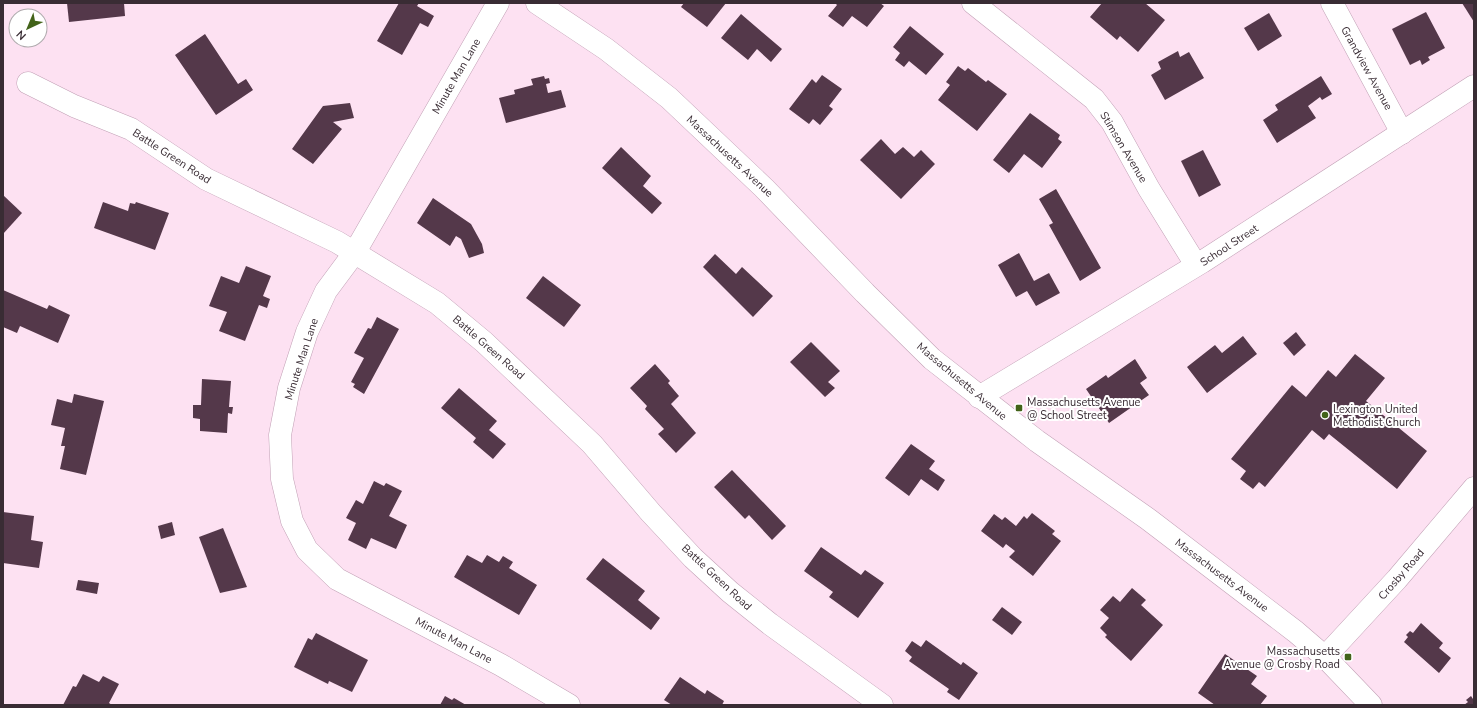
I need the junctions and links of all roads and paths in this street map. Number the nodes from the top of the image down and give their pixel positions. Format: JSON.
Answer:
{"nodes":[{"id":1,"x":498,"y":3,"type":"edge"},
{"id":2,"x":537,"y":3,"type":"edge"},
{"id":3,"x":973,"y":3,"type":"edge"},
{"id":4,"x":1332,"y":3,"type":"edge"},
{"id":5,"x":28,"y":84,"type":"dead end"},
{"id":6,"x":1474,"y":86,"type":"edge"},
{"id":7,"x":1402,"y":132,"type":"junction"},
{"id":8,"x":355,"y":252,"type":"junction"},
{"id":9,"x":1196,"y":265,"type":"junction"},
{"id":10,"x":979,"y":397,"type":"junction"},
{"id":11,"x":1474,"y":488,"type":"edge"},
{"id":12,"x":1325,"y":657,"type":"junction"},
{"id":13,"x":569,"y":705,"type":"edge"},
{"id":14,"x":882,"y":705,"type":"edge"},
{"id":15,"x":1371,"y":705,"type":"edge"}],
"edges":[{"from":1,"to":8,"type":"street","name":"Minute Man Lane"},
{"from":2,"to":10,"type":"street","name":"Massachusetts Avenue"},
{"from":3,"to":9,"type":"street","name":"Stimson Avenue"},
{"from":4,"to":7,"type":"street","name":"Grandview Avenue"},
{"from":5,"to":8,"type":"street","name":"Battle Green Road"},
{"from":6,"to":7,"type":"street","name":"School Street"},
{"from":7,"to":9,"type":"street","name":"School Street"},
{"from":8,"to":13,"type":"street","name":"Minute Man Lane"},
{"from":8,"to":14,"type":"street","name":"Battle Green Road"},
{"from":9,"to":10,"type":"street","name":"School Street"},
{"from":10,"to":12,"type":"street","name":"Massachusetts Avenue"},
{"from":11,"to":12,"type":"street","name":"Crosby Road"},
{"from":12,"to":15,"type":"street","name":"Massachusetts Avenue"}]}
